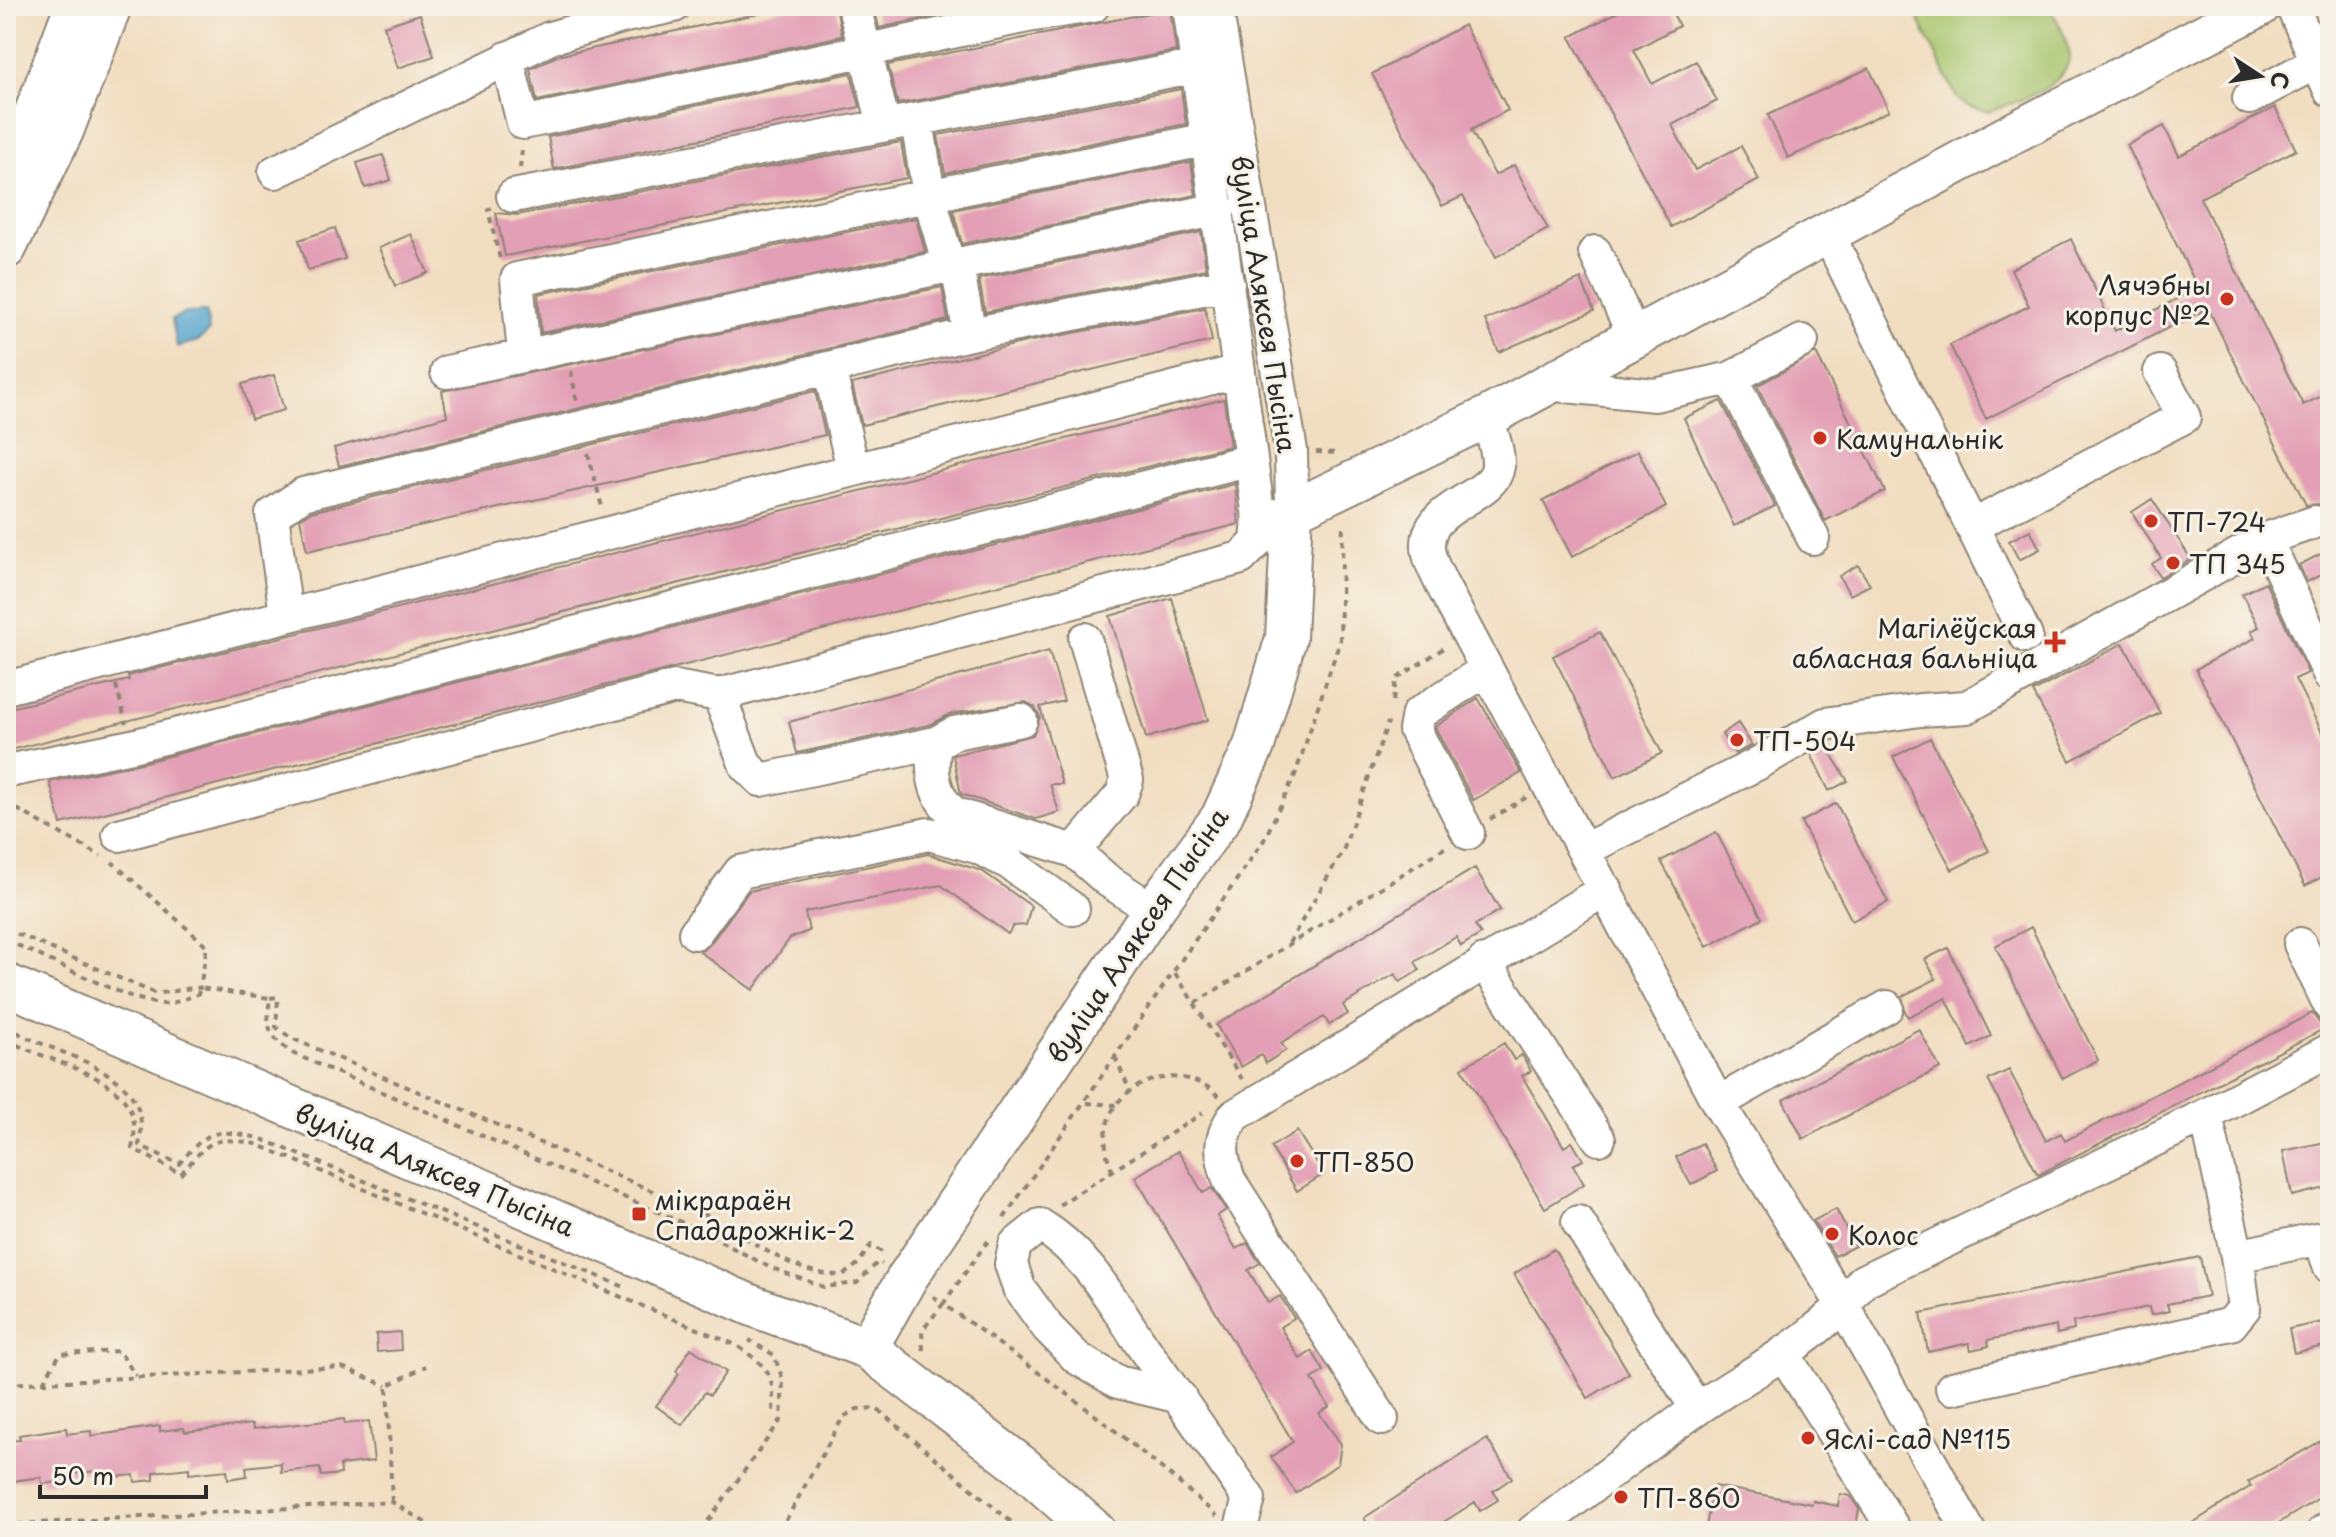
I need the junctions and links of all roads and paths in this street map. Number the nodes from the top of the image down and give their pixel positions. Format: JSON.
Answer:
{"nodes":[{"id":1,"x":75,"y":6,"type":"edge"},
{"id":2,"x":111,"y":6,"type":"edge"},
{"id":3,"x":674,"y":6,"type":"edge"},
{"id":4,"x":854,"y":6,"type":"edge"},
{"id":5,"x":1093,"y":6,"type":"edge"},
{"id":6,"x":1189,"y":6,"type":"edge"},
{"id":7,"x":1216,"y":6,"type":"edge"},
{"id":8,"x":2260,"y":6,"type":"edge"},
{"id":9,"x":2292,"y":6,"type":"edge"},
{"id":10,"x":865,"y":52,"type":"junction"},
{"id":11,"x":507,"y":58,"type":"junction"},
{"id":12,"x":1198,"y":66,"type":"junction"},
{"id":13,"x":2323,"y":76,"type":"edge"},
{"id":14,"x":2249,"y":98,"type":"dead end"},
{"id":15,"x":917,"y":121,"type":"junction"},
{"id":16,"x":884,"y":125,"type":"junction"},
{"id":17,"x":1209,"y":139,"type":"junction"},
{"id":18,"x":275,"y":172,"type":"dead end"},
{"id":19,"x":6,"y":173,"type":"edge"},
{"id":20,"x":929,"y":195,"type":"junction"},
{"id":21,"x":513,"y":196,"type":"dead end"},
{"id":22,"x":1219,"y":209,"type":"junction"},
{"id":23,"x":1827,"y":232,"type":"junction"},
{"id":24,"x":6,"y":248,"type":"edge"},
{"id":25,"x":1595,"y":252,"type":"dead end"},
{"id":26,"x":951,"y":263,"type":"junction"},
{"id":27,"x":1228,"y":284,"type":"junction"},
{"id":28,"x":970,"y":334,"type":"junction"},
{"id":29,"x":1635,"y":338,"type":"junction"},
{"id":30,"x":1802,"y":341,"type":"dead end"},
{"id":31,"x":524,"y":354,"type":"junction"},
{"id":32,"x":829,"y":368,"type":"junction"},
{"id":33,"x":1239,"y":371,"type":"junction"},
{"id":34,"x":447,"y":372,"type":"dead end"},
{"id":35,"x":2160,"y":372,"type":"dead end"},
{"id":36,"x":1731,"y":378,"type":"junction"},
{"id":37,"x":1546,"y":384,"type":"junction"},
{"id":38,"x":1487,"y":417,"type":"junction"},
{"id":39,"x":1251,"y":460,"type":"junction"},
{"id":40,"x":853,"y":469,"type":"junction"},
{"id":41,"x":1343,"y":485,"type":"junction"},
{"id":42,"x":1276,"y":515,"type":"junction"},
{"id":43,"x":2315,"y":522,"type":"dead end"},
{"id":44,"x":1972,"y":526,"type":"junction"},
{"id":45,"x":1813,"y":538,"type":"dead end"},
{"id":46,"x":2266,"y":539,"type":"junction"},
{"id":47,"x":286,"y":614,"type":"junction"},
{"id":48,"x":1467,"y":632,"type":"junction"},
{"id":49,"x":2026,"y":636,"type":"dead end"},
{"id":50,"x":1085,"y":639,"type":"dead end"},
{"id":51,"x":110,"y":659,"type":"junction"},
{"id":52,"x":1487,"y":669,"type":"junction"},
{"id":53,"x":2330,"y":676,"type":"edge"},
{"id":54,"x":6,"y":688,"type":"edge"},
{"id":55,"x":719,"y":695,"type":"junction"},
{"id":56,"x":1021,"y":720,"type":"dead end"},
{"id":57,"x":936,"y":743,"type":"junction"},
{"id":58,"x":132,"y":746,"type":"junction"},
{"id":59,"x":13,"y":770,"type":"dead end"},
{"id":60,"x":1549,"y":783,"type":"junction"},
{"id":61,"x":6,"y":803,"type":"edge"},
{"id":62,"x":1468,"y":833,"type":"junction"},
{"id":63,"x":119,"y":835,"type":"dead end"},
{"id":64,"x":1586,"y":849,"type":"junction"},
{"id":65,"x":1074,"y":851,"type":"junction"},
{"id":66,"x":1606,"y":889,"type":"junction"},
{"id":67,"x":1073,"y":909,"type":"dead end"},
{"id":68,"x":1153,"y":910,"type":"junction"},
{"id":69,"x":6,"y":929,"type":"edge"},
{"id":70,"x":695,"y":933,"type":"dead end"},
{"id":71,"x":6,"y":940,"type":"edge"},
{"id":72,"x":2300,"y":944,"type":"dead end"},
{"id":73,"x":1288,"y":945,"type":"junction"},
{"id":74,"x":1484,"y":961,"type":"junction"},
{"id":75,"x":1175,"y":973,"type":"junction"},
{"id":76,"x":6,"y":984,"type":"edge"},
{"id":77,"x":200,"y":988,"type":"junction"},
{"id":78,"x":270,"y":998,"type":"junction"},
{"id":79,"x":1195,"y":1003,"type":"junction"},
{"id":80,"x":2330,"y":1006,"type":"edge"},
{"id":81,"x":1887,"y":1007,"type":"dead end"},
{"id":82,"x":6,"y":1026,"type":"edge"},
{"id":83,"x":6,"y":1039,"type":"edge"},
{"id":84,"x":2330,"y":1050,"type":"edge"},
{"id":85,"x":1115,"y":1057,"type":"junction"},
{"id":86,"x":1130,"y":1091,"type":"junction"},
{"id":87,"x":1223,"y":1100,"type":"dead end"},
{"id":88,"x":1085,"y":1102,"type":"junction"},
{"id":89,"x":1256,"y":1103,"type":"junction"},
{"id":90,"x":1718,"y":1103,"type":"junction"},
{"id":91,"x":1116,"y":1105,"type":"junction"},
{"id":92,"x":1211,"y":1108,"type":"dead end"},
{"id":93,"x":2206,"y":1115,"type":"junction"},
{"id":94,"x":1599,"y":1139,"type":"dead end"},
{"id":95,"x":1112,"y":1171,"type":"junction"},
{"id":96,"x":1578,"y":1222,"type":"dead end"},
{"id":97,"x":1040,"y":1225,"type":"junction"},
{"id":98,"x":2327,"y":1248,"type":"edge"},
{"id":99,"x":2237,"y":1256,"type":"junction"},
{"id":100,"x":878,"y":1262,"type":"junction"},
{"id":101,"x":891,"y":1268,"type":"dead end"},
{"id":102,"x":639,"y":1293,"type":"dead end"},
{"id":103,"x":943,"y":1304,"type":"junction"},
{"id":104,"x":1844,"y":1307,"type":"junction"},
{"id":105,"x":741,"y":1334,"type":"dead end"},
{"id":106,"x":867,"y":1348,"type":"junction"},
{"id":107,"x":1783,"y":1353,"type":"junction"},
{"id":108,"x":927,"y":1356,"type":"dead end"},
{"id":109,"x":426,"y":1366,"type":"dead end"},
{"id":110,"x":137,"y":1377,"type":"junction"},
{"id":111,"x":43,"y":1382,"type":"junction"},
{"id":112,"x":6,"y":1384,"type":"edge"},
{"id":113,"x":387,"y":1386,"type":"junction"},
{"id":114,"x":1952,"y":1388,"type":"dead end"},
{"id":115,"x":1180,"y":1397,"type":"junction"},
{"id":116,"x":1697,"y":1409,"type":"junction"},
{"id":117,"x":773,"y":1416,"type":"dead end"},
{"id":118,"x":1382,"y":1419,"type":"dead end"},
{"id":119,"x":392,"y":1502,"type":"junction"},
{"id":120,"x":6,"y":1525,"type":"edge"},
{"id":121,"x":1231,"y":1526,"type":"edge"},
{"id":122,"x":2330,"y":1527,"type":"edge"},
{"id":123,"x":439,"y":1531,"type":"edge"},
{"id":124,"x":701,"y":1531,"type":"edge"},
{"id":125,"x":780,"y":1531,"type":"edge"},
{"id":126,"x":1022,"y":1531,"type":"edge"},
{"id":127,"x":1095,"y":1531,"type":"edge"},
{"id":128,"x":1533,"y":1531,"type":"edge"},
{"id":129,"x":1895,"y":1531,"type":"edge"},
{"id":130,"x":1969,"y":1531,"type":"edge"},
{"id":131,"x":2324,"y":1531,"type":"edge"}],
"edges":[{"from":1,"to":19,"type":"main road"},
{"from":2,"to":24,"type":"main road"},
{"from":3,"to":11,"type":"street"},
{"from":4,"to":10,"type":"street"},
{"from":5,"to":10,"type":"street"},
{"from":6,"to":12,"type":"street"},
{"from":7,"to":42,"type":"street","name":"вуліца Аляксея Пысіна"},
{"from":8,"to":23,"type":"main road"},
{"from":9,"to":13,"type":"street"},
{"from":10,"to":11,"type":"street"},
{"from":10,"to":16,"type":"street"},
{"from":11,"to":18,"type":"street"},
{"from":12,"to":15,"type":"street"},
{"from":12,"to":17,"type":"street"},
{"from":13,"to":14,"type":"street"},
{"from":15,"to":16,"type":"street"},
{"from":15,"to":20,"type":"street"},
{"from":16,"to":21,"type":"street"},
{"from":17,"to":20,"type":"street"},
{"from":17,"to":22,"type":"street"},
{"from":20,"to":26,"type":"street"},
{"from":20,"to":31,"type":"street"},
{"from":22,"to":26,"type":"street"},
{"from":22,"to":27,"type":"street"},
{"from":23,"to":29,"type":"main road"},
{"from":23,"to":44,"type":"street"},
{"from":25,"to":29,"type":"street"},
{"from":26,"to":28,"type":"street"},
{"from":26,"to":31,"type":"street"},
{"from":27,"to":28,"type":"street"},
{"from":27,"to":33,"type":"street"},
{"from":28,"to":32,"type":"street"},
{"from":29,"to":37,"type":"main road"},
{"from":30,"to":36,"type":"street"},
{"from":31,"to":34,"type":"street"},
{"from":32,"to":40,"type":"street"},
{"from":32,"to":47,"type":"street"},
{"from":33,"to":39,"type":"street"},
{"from":33,"to":40,"type":"street"},
{"from":35,"to":44,"type":"street"},
{"from":36,"to":37,"type":"street"},
{"from":36,"to":45,"type":"street"},
{"from":37,"to":38,"type":"main road"},
{"from":38,"to":41,"type":"main road"},
{"from":38,"to":48,"type":"street"},
{"from":39,"to":42,"type":"street"},
{"from":39,"to":58,"type":"street"},
{"from":40,"to":47,"type":"street"},
{"from":41,"to":42,"type":"main road"},
{"from":41,"to":75,"type":"path"},
{"from":42,"to":55,"type":"street"},
{"from":42,"to":68,"type":"main road","name":"вуліца Аляксея Пысіна"},
{"from":43,"to":46,"type":"street"},
{"from":44,"to":49,"type":"street"},
{"from":46,"to":53,"type":"street"},
{"from":46,"to":64,"type":"street"},
{"from":47,"to":51,"type":"street"},
{"from":48,"to":52,"type":"street"},
{"from":48,"to":73,"type":"path"},
{"from":50,"to":65,"type":"street"},
{"from":51,"to":54,"type":"street"},
{"from":51,"to":58,"type":"path"},
{"from":52,"to":60,"type":"street"},
{"from":52,"to":62,"type":"street"},
{"from":55,"to":57,"type":"street"},
{"from":55,"to":63,"type":"street"},
{"from":56,"to":57,"type":"street"},
{"from":57,"to":65,"type":"street"},
{"from":58,"to":59,"type":"street"},
{"from":60,"to":62,"type":"path"},
{"from":60,"to":64,"type":"street"},
{"from":61,"to":77,"type":"path"},
{"from":62,"to":73,"type":"path"},
{"from":64,"to":66,"type":"street"},
{"from":65,"to":68,"type":"street"},
{"from":66,"to":74,"type":"street"},
{"from":66,"to":90,"type":"street"},
{"from":67,"to":70,"type":"street"},
{"from":68,"to":106,"type":"main road","name":"вуліца Аляксея Пысіна"},
{"from":69,"to":77,"type":"path"},
{"from":71,"to":77,"type":"path"},
{"from":72,"to":80,"type":"street"},
{"from":73,"to":79,"type":"path"},
{"from":74,"to":89,"type":"street"},
{"from":74,"to":94,"type":"street"},
{"from":75,"to":79,"type":"path"},
{"from":75,"to":85,"type":"path"},
{"from":76,"to":106,"type":"main road","name":"вуліца Аляксея Пысіна"},
{"from":77,"to":78,"type":"path"},
{"from":78,"to":100,"type":"path"},
{"from":78,"to":100,"type":"path"},
{"from":79,"to":89,"type":"path"},
{"from":81,"to":90,"type":"street"},
{"from":82,"to":102,"type":"path"},
{"from":83,"to":117,"type":"path"},
{"from":84,"to":93,"type":"street"},
{"from":85,"to":86,"type":"path"},
{"from":85,"to":88,"type":"path"},
{"from":86,"to":87,"type":"path"},
{"from":86,"to":91,"type":"path"},
{"from":88,"to":91,"type":"path"},
{"from":88,"to":103,"type":"path"},
{"from":89,"to":118,"type":"street"},
{"from":90,"to":104,"type":"street"},
{"from":91,"to":95,"type":"path"},
{"from":92,"to":95,"type":"path"},
{"from":93,"to":99,"type":"street"},
{"from":93,"to":104,"type":"street"},
{"from":95,"to":97,"type":"path"},
{"from":96,"to":116,"type":"street"},
{"from":97,"to":115,"type":"street"},
{"from":97,"to":115,"type":"street"},
{"from":98,"to":99,"type":"street"},
{"from":99,"to":114,"type":"street"},
{"from":100,"to":101,"type":"path"},
{"from":103,"to":108,"type":"path"},
{"from":103,"to":121,"type":"path"},
{"from":104,"to":107,"type":"street"},
{"from":104,"to":130,"type":"street"},
{"from":105,"to":124,"type":"path"},
{"from":106,"to":127,"type":"main road","name":"вуліца Аляксея Пысіна"},
{"from":107,"to":116,"type":"street"},
{"from":107,"to":129,"type":"street"},
{"from":109,"to":113,"type":"path"},
{"from":110,"to":111,"type":"path"},
{"from":110,"to":111,"type":"path"},
{"from":110,"to":113,"type":"path"},
{"from":111,"to":112,"type":"path"},
{"from":113,"to":119,"type":"path"},
{"from":115,"to":121,"type":"street"},
{"from":116,"to":128,"type":"street"},
{"from":119,"to":120,"type":"path"},
{"from":119,"to":123,"type":"path"},
{"from":122,"to":131,"type":"street"},
{"from":125,"to":126,"type":"path"}]}
